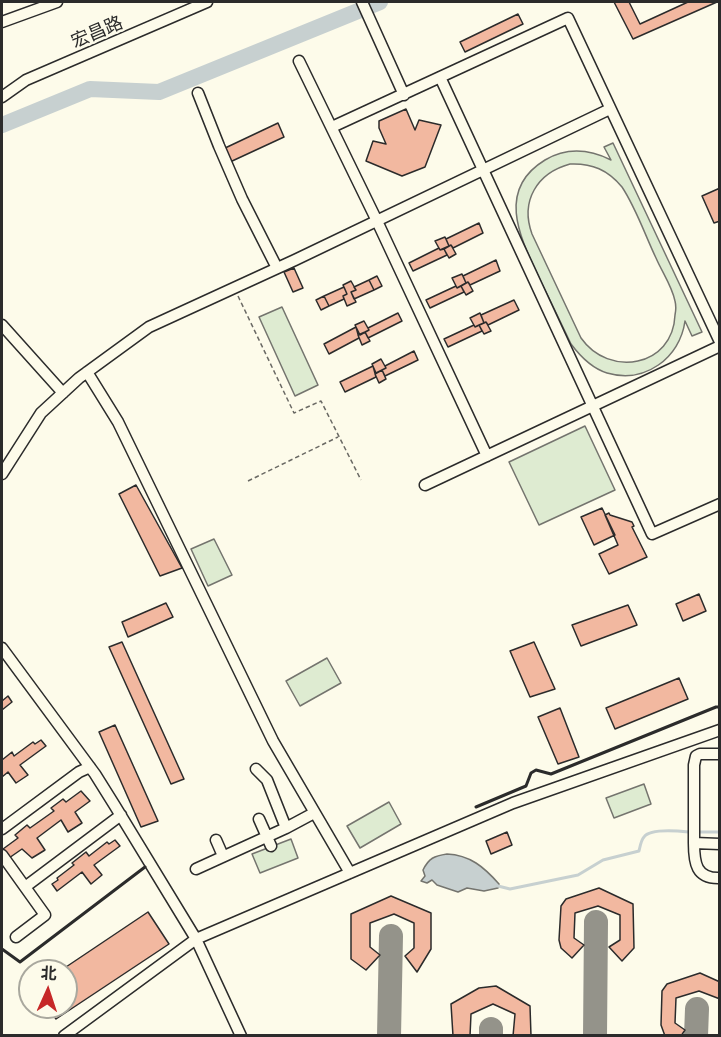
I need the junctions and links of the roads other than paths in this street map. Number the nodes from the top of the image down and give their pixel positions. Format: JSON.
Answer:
{"nodes":[{"id":1,"x":57,"y":2,"type":"edge"},
{"id":2,"x":207,"y":2,"type":"edge"},
{"id":3,"x":364,"y":7,"type":"edge"},
{"id":4,"x":2,"y":22,"type":"edge"},
{"id":5,"x":299,"y":61,"type":"dead end"},
{"id":6,"x":440,"y":77,"type":"junction"},
{"id":7,"x":198,"y":93,"type":"dead end"},
{"id":8,"x":404,"y":95,"type":"junction"},
{"id":9,"x":2,"y":97,"type":"edge"},
{"id":10,"x":610,"y":109,"type":"junction"},
{"id":11,"x":332,"y":127,"type":"junction"},
{"id":12,"x":483,"y":170,"type":"junction"},
{"id":13,"x":377,"y":221,"type":"junction"},
{"id":14,"x":277,"y":268,"type":"junction"},
{"id":15,"x":2,"y":325,"type":"edge"},
{"id":16,"x":720,"y":344,"type":"edge"},
{"id":17,"x":87,"y":372,"type":"junction"},
{"id":18,"x":63,"y":393,"type":"junction"},
{"id":19,"x":592,"y":406,"type":"junction"},
{"id":20,"x":487,"y":456,"type":"junction"},
{"id":21,"x":2,"y":474,"type":"edge"},
{"id":22,"x":425,"y":485,"type":"dead end"},
{"id":23,"x":720,"y":504,"type":"edge"},
{"id":24,"x":2,"y":648,"type":"edge"},
{"id":25,"x":720,"y":730,"type":"edge"},
{"id":26,"x":720,"y":754,"type":"edge"},
{"id":27,"x":90,"y":767,"type":"junction"},
{"id":28,"x":256,"y":769,"type":"dead end"},
{"id":29,"x":314,"y":813,"type":"junction"},
{"id":30,"x":121,"y":815,"type":"junction"},
{"id":31,"x":259,"y":819,"type":"dead end"},
{"id":32,"x":286,"y":828,"type":"junction"},
{"id":33,"x":2,"y":830,"type":"edge"},
{"id":34,"x":216,"y":840,"type":"dead end"},
{"id":35,"x":269,"y":842,"type":"junction"},
{"id":36,"x":694,"y":843,"type":"junction"},
{"id":37,"x":720,"y":844,"type":"edge"},
{"id":38,"x":2,"y":855,"type":"edge"},
{"id":39,"x":223,"y":855,"type":"junction"},
{"id":40,"x":196,"y":869,"type":"dead end"},
{"id":41,"x":351,"y":873,"type":"junction"},
{"id":42,"x":720,"y":878,"type":"edge"},
{"id":43,"x":25,"y":888,"type":"junction"},
{"id":44,"x":16,"y":937,"type":"dead end"},
{"id":45,"x":196,"y":939,"type":"junction"},
{"id":46,"x":64,"y":1035,"type":"edge"},
{"id":47,"x":241,"y":1035,"type":"edge"}],
"edges":[{"from":1,"to":4,"type":"street"},
{"from":2,"to":9,"type":"street","name":"宏昌路"},
{"from":3,"to":8,"type":"street"},
{"from":5,"to":11,"type":"street"},
{"from":6,"to":8,"type":"street"},
{"from":6,"to":10,"type":"street"},
{"from":6,"to":12,"type":"street"},
{"from":7,"to":14,"type":"street"},
{"from":8,"to":11,"type":"street"},
{"from":10,"to":12,"type":"street"},
{"from":10,"to":16,"type":"street"},
{"from":11,"to":13,"type":"street"},
{"from":12,"to":13,"type":"street"},
{"from":12,"to":19,"type":"street"},
{"from":13,"to":14,"type":"street"},
{"from":13,"to":20,"type":"street"},
{"from":14,"to":17,"type":"street"},
{"from":15,"to":18,"type":"street"},
{"from":16,"to":19,"type":"street"},
{"from":17,"to":18,"type":"street"},
{"from":17,"to":29,"type":"street"},
{"from":18,"to":21,"type":"street"},
{"from":19,"to":20,"type":"street"},
{"from":19,"to":23,"type":"street"},
{"from":20,"to":22,"type":"street"},
{"from":24,"to":27,"type":"street"},
{"from":25,"to":41,"type":"street"},
{"from":26,"to":36,"type":"street"},
{"from":27,"to":30,"type":"street"},
{"from":27,"to":33,"type":"street"},
{"from":28,"to":32,"type":"street"},
{"from":29,"to":32,"type":"street"},
{"from":29,"to":41,"type":"street"},
{"from":30,"to":43,"type":"street"},
{"from":30,"to":45,"type":"street"},
{"from":31,"to":35,"type":"street"},
{"from":32,"to":35,"type":"street"},
{"from":34,"to":39,"type":"street"},
{"from":35,"to":39,"type":"street"},
{"from":36,"to":37,"type":"street"},
{"from":36,"to":42,"type":"street"},
{"from":38,"to":43,"type":"street"},
{"from":39,"to":40,"type":"street"},
{"from":41,"to":45,"type":"street"},
{"from":43,"to":44,"type":"street"},
{"from":45,"to":46,"type":"street"},
{"from":45,"to":47,"type":"street"}]}
